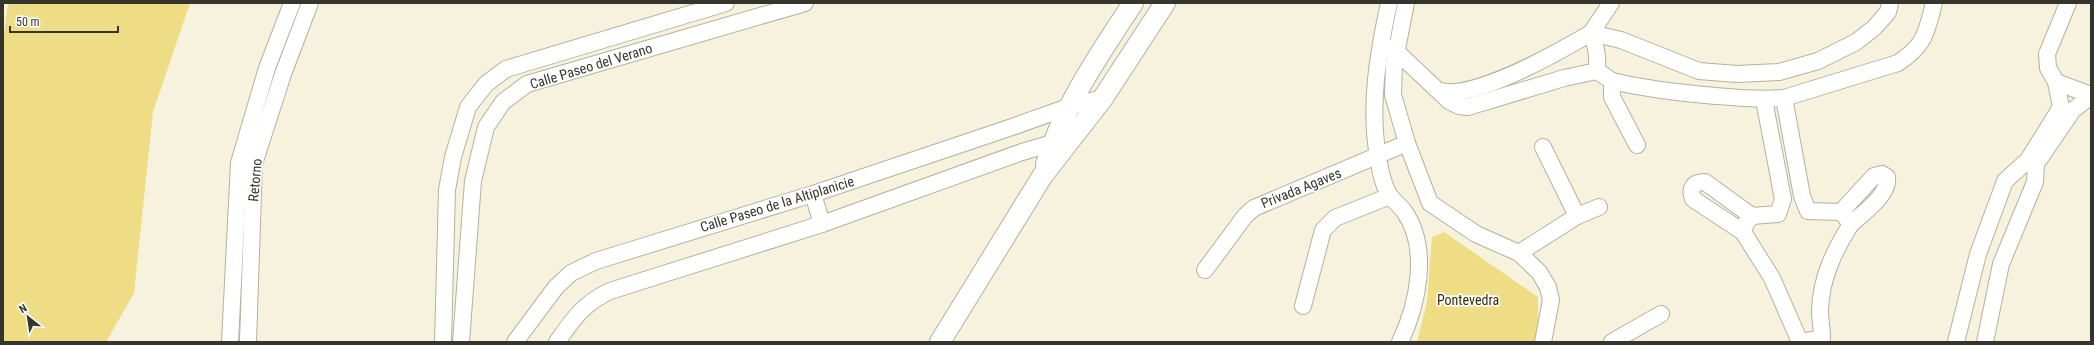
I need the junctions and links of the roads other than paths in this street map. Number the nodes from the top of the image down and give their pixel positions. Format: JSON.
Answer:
{"nodes":[{"id":1,"x":292,"y":3,"type":"edge"},
{"id":2,"x":310,"y":3,"type":"edge"},
{"id":3,"x":726,"y":3,"type":"edge"},
{"id":4,"x":805,"y":3,"type":"edge"},
{"id":5,"x":1132,"y":3,"type":"edge"},
{"id":6,"x":1165,"y":3,"type":"edge"},
{"id":7,"x":1389,"y":3,"type":"edge"},
{"id":8,"x":1406,"y":3,"type":"edge"},
{"id":9,"x":1611,"y":3,"type":"edge"},
{"id":10,"x":1890,"y":3,"type":"edge"},
{"id":11,"x":1934,"y":3,"type":"edge"},
{"id":12,"x":2068,"y":3,"type":"edge"},
{"id":13,"x":694,"y":13,"type":"junction"},
{"id":14,"x":702,"y":33,"type":"junction"},
{"id":15,"x":1591,"y":33,"type":"junction"},
{"id":16,"x":1380,"y":44,"type":"junction"},
{"id":17,"x":1396,"y":51,"type":"junction"},
{"id":18,"x":1597,"y":71,"type":"junction"},
{"id":19,"x":1612,"y":81,"type":"junction"},
{"id":20,"x":2056,"y":82,"type":"junction"},
{"id":21,"x":1439,"y":91,"type":"junction"},
{"id":22,"x":2091,"y":95,"type":"edge"},
{"id":23,"x":1103,"y":98,"type":"junction"},
{"id":24,"x":1784,"y":98,"type":"junction"},
{"id":25,"x":1764,"y":100,"type":"junction"},
{"id":26,"x":1068,"y":107,"type":"junction"},
{"id":27,"x":1072,"y":138,"type":"junction"},
{"id":28,"x":1052,"y":143,"type":"junction"},
{"id":29,"x":1407,"y":143,"type":"junction"},
{"id":30,"x":1637,"y":145,"type":"dead end"},
{"id":31,"x":1542,"y":147,"type":"dead end"},
{"id":32,"x":1378,"y":156,"type":"junction"},
{"id":33,"x":1043,"y":175,"type":"junction"},
{"id":34,"x":449,"y":179,"type":"junction"},
{"id":35,"x":473,"y":181,"type":"junction"},
{"id":36,"x":813,"y":194,"type":"junction"},
{"id":37,"x":1390,"y":196,"type":"junction"},
{"id":38,"x":1430,"y":203,"type":"junction"},
{"id":39,"x":1599,"y":207,"type":"dead end"},
{"id":40,"x":1404,"y":211,"type":"junction"},
{"id":41,"x":1577,"y":216,"type":"junction"},
{"id":42,"x":1752,"y":216,"type":"junction"},
{"id":43,"x":822,"y":224,"type":"junction"},
{"id":44,"x":1744,"y":232,"type":"junction"},
{"id":45,"x":1519,"y":253,"type":"junction"},
{"id":46,"x":1205,"y":270,"type":"dead end"},
{"id":47,"x":1303,"y":306,"type":"dead end"},
{"id":48,"x":1661,"y":314,"type":"dead end"},
{"id":49,"x":1822,"y":340,"type":"edge"},
{"id":50,"x":230,"y":342,"type":"edge"},
{"id":51,"x":248,"y":342,"type":"edge"},
{"id":52,"x":443,"y":342,"type":"edge"},
{"id":53,"x":461,"y":342,"type":"edge"},
{"id":54,"x":515,"y":342,"type":"edge"},
{"id":55,"x":557,"y":342,"type":"edge"},
{"id":56,"x":940,"y":342,"type":"edge"},
{"id":57,"x":1400,"y":342,"type":"edge"},
{"id":58,"x":1543,"y":342,"type":"edge"},
{"id":59,"x":1612,"y":342,"type":"edge"},
{"id":60,"x":1800,"y":342,"type":"edge"},
{"id":61,"x":1956,"y":342,"type":"edge"},
{"id":62,"x":1985,"y":342,"type":"edge"}],
"edges":[{"from":1,"to":50,"type":"street"},
{"from":2,"to":51,"type":"street","name":"Retorno"},
{"from":3,"to":13,"type":"street","name":"Calle Paseo del Verano"},
{"from":4,"to":14,"type":"street","name":"Calle Paseo del Verano"},
{"from":5,"to":26,"type":"main road"},
{"from":6,"to":23,"type":"main road"},
{"from":7,"to":16,"type":"street"},
{"from":8,"to":17,"type":"street"},
{"from":9,"to":15,"type":"street"},
{"from":10,"to":15,"type":"street"},
{"from":11,"to":24,"type":"street"},
{"from":12,"to":20,"type":"street"},
{"from":13,"to":14,"type":"street"},
{"from":13,"to":34,"type":"street","name":"Calle Paseo del Verano"},
{"from":14,"to":35,"type":"street","name":"Calle Paseo del Verano"},
{"from":15,"to":18,"type":"street"},
{"from":15,"to":21,"type":"street"},
{"from":16,"to":17,"type":"street"},
{"from":16,"to":32,"type":"street"},
{"from":17,"to":21,"type":"street"},
{"from":17,"to":29,"type":"street"},
{"from":18,"to":19,"type":"street"},
{"from":18,"to":21,"type":"street"},
{"from":19,"to":25,"type":"street"},
{"from":19,"to":30,"type":"street"},
{"from":20,"to":22,"type":"street"},
{"from":20,"to":61,"type":"street"},
{"from":22,"to":62,"type":"street"},
{"from":23,"to":26,"type":"street","name":"Calle Paseo de la Altiplanicie"},
{"from":23,"to":27,"type":"main road"},
{"from":24,"to":25,"type":"street"},
{"from":24,"to":49,"type":"street"},
{"from":25,"to":42,"type":"street"},
{"from":26,"to":28,"type":"main road"},
{"from":26,"to":36,"type":"street","name":"Calle Paseo de la Altiplanicie"},
{"from":27,"to":28,"type":"street"},
{"from":27,"to":33,"type":"main road"},
{"from":28,"to":33,"type":"main road"},
{"from":28,"to":43,"type":"street"},
{"from":29,"to":32,"type":"street","name":"Privada Agaves"},
{"from":29,"to":38,"type":"street"},
{"from":31,"to":41,"type":"street"},
{"from":32,"to":37,"type":"street"},
{"from":32,"to":46,"type":"street","name":"Privada Agaves"},
{"from":33,"to":56,"type":"main road"},
{"from":34,"to":35,"type":"street"},
{"from":34,"to":52,"type":"street","name":"Calle Paseo del Verano"},
{"from":35,"to":53,"type":"street","name":"Calle Paseo del Verano"},
{"from":36,"to":43,"type":"street"},
{"from":36,"to":54,"type":"street","name":"Calle Paseo de la Altiplanicie"},
{"from":37,"to":40,"type":"street"},
{"from":37,"to":47,"type":"street"},
{"from":38,"to":40,"type":"street"},
{"from":38,"to":45,"type":"street"},
{"from":39,"to":41,"type":"street"},
{"from":40,"to":57,"type":"street"},
{"from":41,"to":45,"type":"street"},
{"from":42,"to":44,"type":"street"},
{"from":42,"to":44,"type":"street"},
{"from":43,"to":55,"type":"street"},
{"from":44,"to":60,"type":"street"},
{"from":45,"to":58,"type":"street"},
{"from":48,"to":59,"type":"street"},
{"from":49,"to":60,"type":"street"}]}
